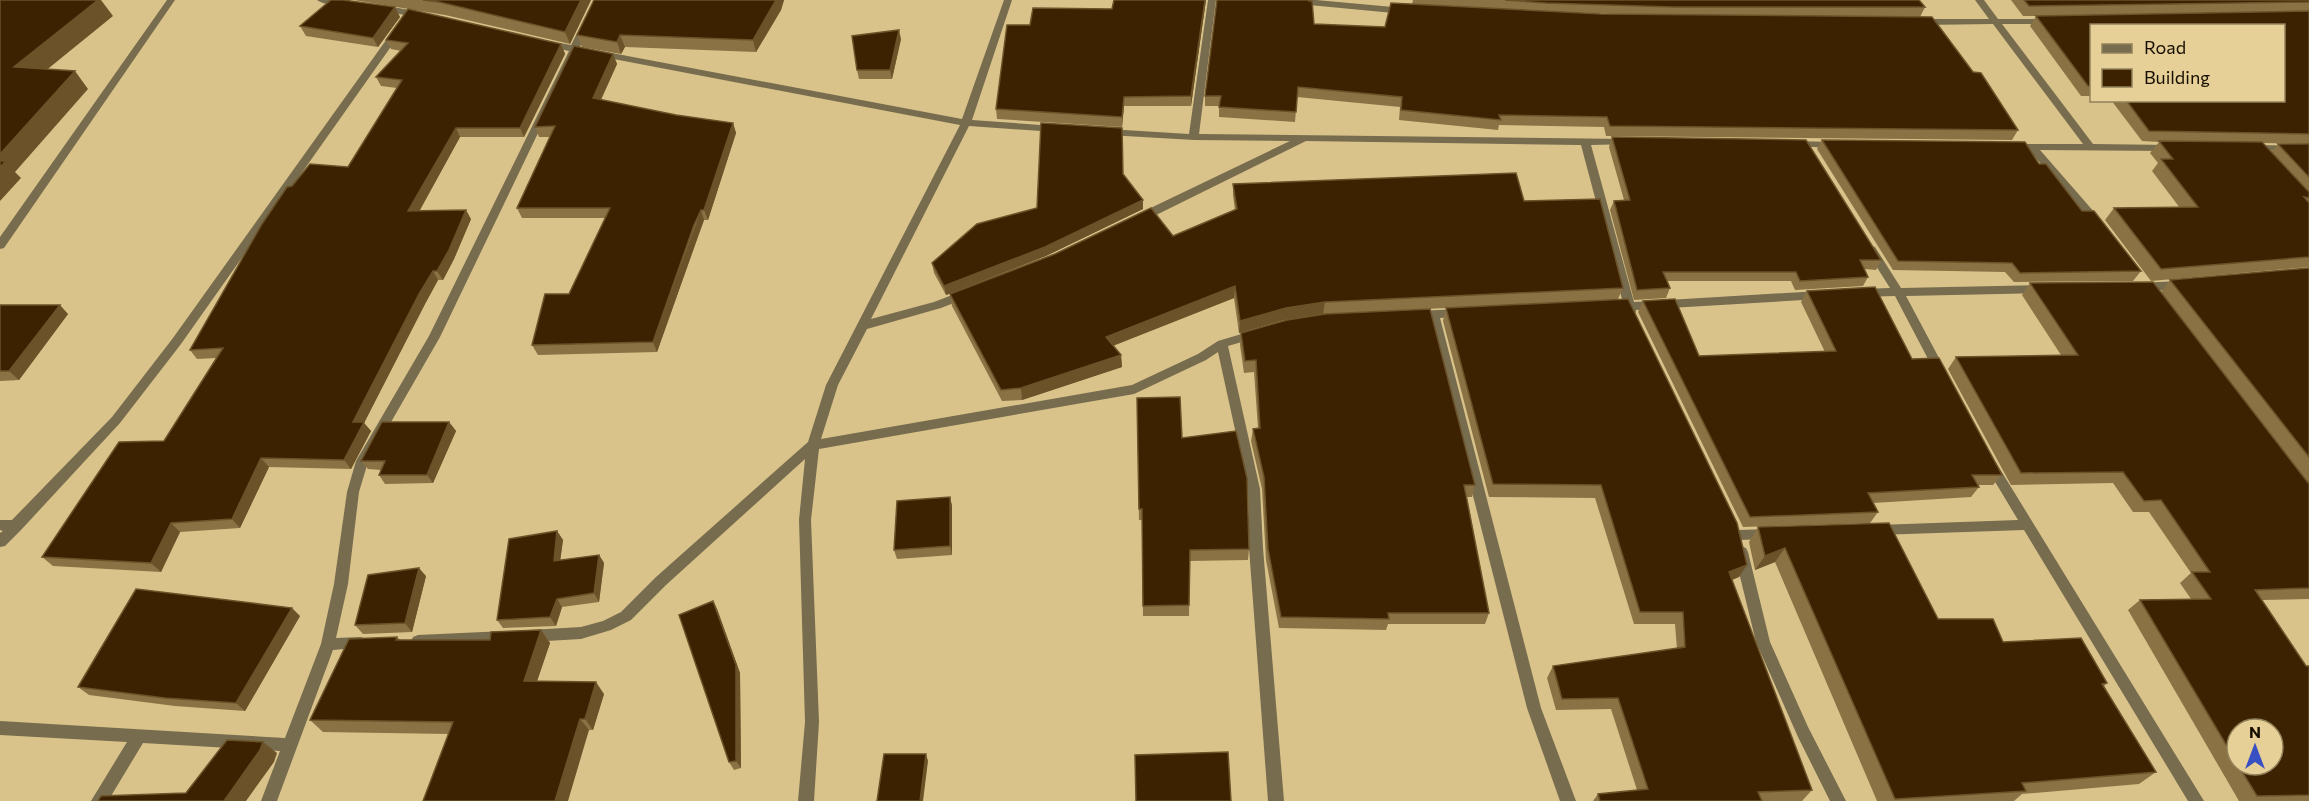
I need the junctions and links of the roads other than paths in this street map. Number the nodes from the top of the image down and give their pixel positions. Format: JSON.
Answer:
{"nodes":[{"id":1,"x":171,"y":0,"type":"edge"},
{"id":2,"x":321,"y":0,"type":"edge"},
{"id":3,"x":598,"y":0,"type":"edge"},
{"id":4,"x":1008,"y":0,"type":"edge"},
{"id":5,"x":1212,"y":0,"type":"edge"},
{"id":6,"x":1288,"y":0,"type":"edge"},
{"id":7,"x":1397,"y":0,"type":"edge"},
{"id":8,"x":1979,"y":0,"type":"edge"},
{"id":9,"x":353,"y":4,"type":"edge"},
{"id":10,"x":375,"y":7,"type":"edge"},
{"id":11,"x":1397,"y":10,"type":"junction"},
{"id":12,"x":1409,"y":11,"type":"edge"},
{"id":13,"x":410,"y":13,"type":"junction"},
{"id":14,"x":432,"y":17,"type":"edge"},
{"id":15,"x":2054,"y":21,"type":"edge"},
{"id":16,"x":1914,"y":22,"type":"edge"},
{"id":17,"x":1996,"y":22,"type":"junction"},
{"id":18,"x":540,"y":42,"type":"edge"},
{"id":19,"x":572,"y":50,"type":"junction"},
{"id":20,"x":966,"y":123,"type":"junction"},
{"id":21,"x":1069,"y":129,"type":"edge"},
{"id":22,"x":1092,"y":131,"type":"edge"},
{"id":23,"x":1194,"y":137,"type":"junction"},
{"id":24,"x":1307,"y":137,"type":"junction"},
{"id":25,"x":1585,"y":141,"type":"junction"},
{"id":26,"x":1643,"y":142,"type":"edge"},
{"id":27,"x":1783,"y":144,"type":"edge"},
{"id":28,"x":1842,"y":145,"type":"edge"},
{"id":29,"x":2008,"y":147,"type":"edge"},
{"id":30,"x":2032,"y":147,"type":"junction"},
{"id":31,"x":2090,"y":147,"type":"junction"},
{"id":32,"x":2184,"y":148,"type":"edge"},
{"id":33,"x":2243,"y":148,"type":"edge"},
{"id":34,"x":2309,"y":149,"type":"edge"},
{"id":35,"x":1125,"y":225,"type":"edge"},
{"id":36,"x":2108,"y":236,"type":"edge"},
{"id":37,"x":1866,"y":242,"type":"edge"},
{"id":38,"x":0,"y":245,"type":"edge"},
{"id":39,"x":2193,"y":283,"type":"edge"},
{"id":40,"x":2123,"y":288,"type":"edge"},
{"id":41,"x":978,"y":289,"type":"edge"},
{"id":42,"x":2052,"y":289,"type":"edge"},
{"id":43,"x":1897,"y":290,"type":"junction"},
{"id":44,"x":1850,"y":293,"type":"edge"},
{"id":45,"x":1827,"y":295,"type":"edge"},
{"id":46,"x":1628,"y":306,"type":"junction"},
{"id":47,"x":1607,"y":307,"type":"edge"},
{"id":48,"x":1468,"y":312,"type":"edge"},
{"id":49,"x":1433,"y":314,"type":"junction"},
{"id":50,"x":1400,"y":316,"type":"edge"},
{"id":51,"x":861,"y":326,"type":"junction"},
{"id":52,"x":1638,"y":327,"type":"edge"},
{"id":53,"x":1264,"y":332,"type":"edge"},
{"id":54,"x":1222,"y":344,"type":"junction"},
{"id":55,"x":1947,"y":384,"type":"edge"},
{"id":56,"x":813,"y":445,"type":"junction"},
{"id":57,"x":1987,"y":457,"type":"edge"},
{"id":58,"x":0,"y":525,"type":"edge"},
{"id":59,"x":2026,"y":525,"type":"junction"},
{"id":60,"x":16,"y":526,"type":"junction"},
{"id":61,"x":1869,"y":531,"type":"edge"},
{"id":62,"x":1785,"y":533,"type":"edge"},
{"id":63,"x":0,"y":542,"type":"edge"},
{"id":64,"x":409,"y":641,"type":"edge"},
{"id":65,"x":374,"y":643,"type":"edge"},
{"id":66,"x":328,"y":644,"type":"junction"},
{"id":67,"x":0,"y":728,"type":"edge"},
{"id":68,"x":139,"y":736,"type":"junction"},
{"id":69,"x":290,"y":745,"type":"junction"},
{"id":70,"x":99,"y":801,"type":"edge"},
{"id":71,"x":269,"y":801,"type":"edge"},
{"id":72,"x":806,"y":801,"type":"edge"},
{"id":73,"x":1276,"y":801,"type":"edge"},
{"id":74,"x":1569,"y":801,"type":"edge"},
{"id":75,"x":1838,"y":801,"type":"edge"},
{"id":76,"x":2196,"y":801,"type":"edge"}],
"edges":[{"from":1,"to":38,"type":"street"},
{"from":2,"to":9,"type":"street"},
{"from":3,"to":19,"type":"street"},
{"from":4,"to":20,"type":"street"},
{"from":5,"to":23,"type":"street"},
{"from":6,"to":11,"type":"street"},
{"from":7,"to":11,"type":"street"},
{"from":8,"to":17,"type":"street"},
{"from":10,"to":13,"type":"street"},
{"from":11,"to":12,"type":"street"},
{"from":13,"to":14,"type":"street"},
{"from":13,"to":60,"type":"street"},
{"from":15,"to":17,"type":"street"},
{"from":16,"to":17,"type":"street"},
{"from":17,"to":31,"type":"street"},
{"from":18,"to":19,"type":"street"},
{"from":19,"to":20,"type":"street"},
{"from":19,"to":66,"type":"street"},
{"from":20,"to":21,"type":"street"},
{"from":20,"to":51,"type":"street"},
{"from":22,"to":23,"type":"street"},
{"from":23,"to":24,"type":"street"},
{"from":24,"to":25,"type":"street"},
{"from":24,"to":35,"type":"street"},
{"from":25,"to":26,"type":"street"},
{"from":25,"to":46,"type":"street"},
{"from":27,"to":28,"type":"street"},
{"from":29,"to":30,"type":"street"},
{"from":30,"to":31,"type":"street"},
{"from":30,"to":36,"type":"street"},
{"from":31,"to":32,"type":"street"},
{"from":33,"to":34,"type":"street"},
{"from":37,"to":43,"type":"street"},
{"from":39,"to":40,"type":"street"},
{"from":41,"to":51,"type":"street"},
{"from":42,"to":43,"type":"street"},
{"from":43,"to":44,"type":"street"},
{"from":43,"to":55,"type":"street"},
{"from":45,"to":46,"type":"street"},
{"from":46,"to":47,"type":"street"},
{"from":46,"to":52,"type":"street"},
{"from":48,"to":49,"type":"street"},
{"from":49,"to":50,"type":"street"},
{"from":49,"to":74,"type":"street"},
{"from":51,"to":56,"type":"street"},
{"from":53,"to":54,"type":"street"},
{"from":54,"to":56,"type":"street"},
{"from":54,"to":73,"type":"street"},
{"from":56,"to":64,"type":"street"},
{"from":56,"to":72,"type":"street"},
{"from":57,"to":59,"type":"street"},
{"from":58,"to":60,"type":"street"},
{"from":59,"to":61,"type":"street"},
{"from":59,"to":76,"type":"street"},
{"from":60,"to":63,"type":"street"},
{"from":62,"to":75,"type":"street"},
{"from":65,"to":66,"type":"street"},
{"from":66,"to":69,"type":"street"},
{"from":67,"to":68,"type":"street"},
{"from":68,"to":69,"type":"street"},
{"from":68,"to":70,"type":"street"},
{"from":69,"to":71,"type":"street"}]}
